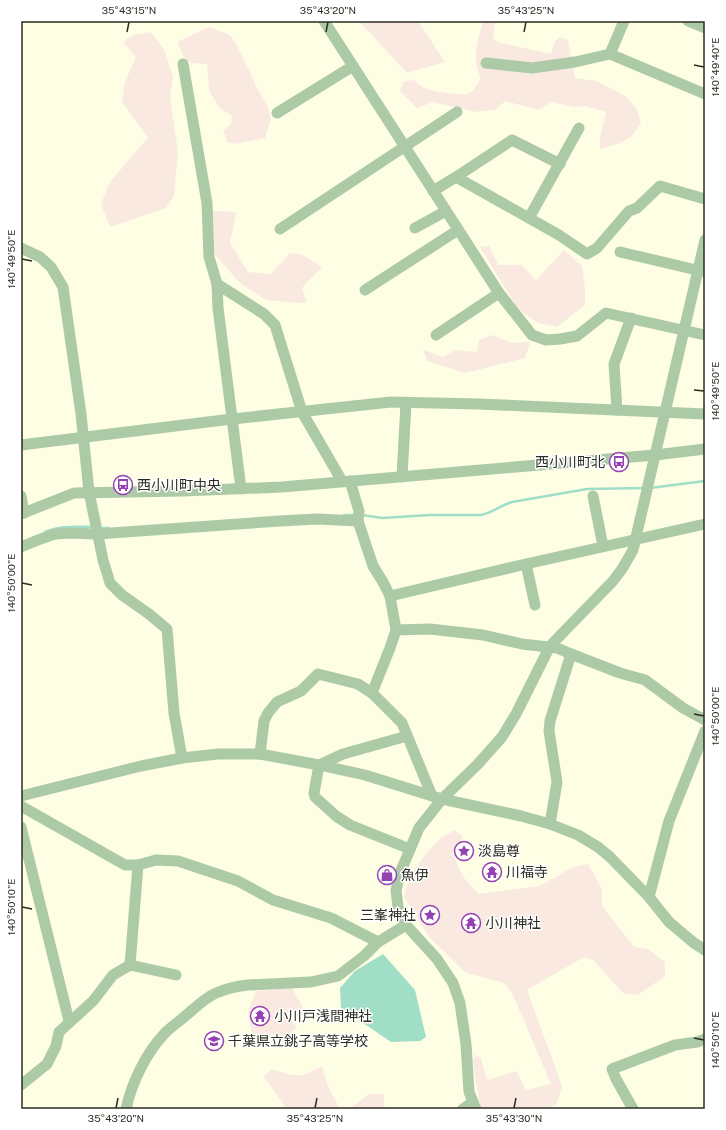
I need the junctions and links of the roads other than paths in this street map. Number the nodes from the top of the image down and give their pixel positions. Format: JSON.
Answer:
{"nodes":[{"id":1,"x":324,"y":21,"type":"edge"},
{"id":2,"x":624,"y":21,"type":"edge"},
{"id":3,"x":688,"y":21,"type":"edge"},
{"id":4,"x":705,"y":28,"type":"edge"},
{"id":5,"x":610,"y":54,"type":"junction"},
{"id":6,"x":486,"y":63,"type":"dead end"},
{"id":7,"x":183,"y":64,"type":"dead end"},
{"id":8,"x":353,"y":66,"type":"junction"},
{"id":9,"x":705,"y":94,"type":"edge"},
{"id":10,"x":457,"y":112,"type":"dead end"},
{"id":11,"x":277,"y":113,"type":"dead end"},
{"id":12,"x":579,"y":128,"type":"dead end"},
{"id":13,"x":405,"y":148,"type":"junction"},
{"id":14,"x":560,"y":164,"type":"junction"},
{"id":15,"x":456,"y":177,"type":"junction"},
{"id":16,"x":433,"y":191,"type":"junction"},
{"id":17,"x":705,"y":199,"type":"edge"},
{"id":18,"x":446,"y":211,"type":"junction"},
{"id":19,"x":529,"y":218,"type":"junction"},
{"id":20,"x":415,"y":228,"type":"dead end"},
{"id":21,"x":280,"y":229,"type":"dead end"},
{"id":22,"x":458,"y":230,"type":"junction"},
{"id":23,"x":705,"y":240,"type":"edge"},
{"id":24,"x":21,"y":248,"type":"edge"},
{"id":25,"x":620,"y":252,"type":"dead end"},
{"id":26,"x":701,"y":272,"type":"edge"},
{"id":27,"x":217,"y":284,"type":"junction"},
{"id":28,"x":365,"y":290,"type":"dead end"},
{"id":29,"x":499,"y":293,"type":"junction"},
{"id":30,"x":631,"y":318,"type":"junction"},
{"id":31,"x":684,"y":330,"type":"junction"},
{"id":32,"x":436,"y":335,"type":"dead end"},
{"id":33,"x":705,"y":335,"type":"edge"},
{"id":34,"x":406,"y":403,"type":"junction"},
{"id":35,"x":617,"y":410,"type":"junction"},
{"id":36,"x":302,"y":412,"type":"junction"},
{"id":37,"x":665,"y":412,"type":"junction"},
{"id":38,"x":705,"y":414,"type":"edge"},
{"id":39,"x":232,"y":419,"type":"junction"},
{"id":40,"x":84,"y":437,"type":"junction"},
{"id":41,"x":21,"y":445,"type":"edge"},
{"id":42,"x":705,"y":449,"type":"edge"},
{"id":43,"x":655,"y":455,"type":"junction"},
{"id":44,"x":402,"y":477,"type":"junction"},
{"id":45,"x":346,"y":481,"type":"junction"},
{"id":46,"x":241,"y":489,"type":"junction"},
{"id":47,"x":89,"y":492,"type":"junction"},
{"id":48,"x":21,"y":496,"type":"edge"},
{"id":49,"x":593,"y":496,"type":"dead end"},
{"id":50,"x":22,"y":514,"type":"edge"},
{"id":51,"x":358,"y":521,"type":"junction"},
{"id":52,"x":705,"y":524,"type":"edge"},
{"id":53,"x":97,"y":534,"type":"junction"},
{"id":54,"x":636,"y":539,"type":"junction"},
{"id":55,"x":602,"y":546,"type":"junction"},
{"id":56,"x":21,"y":547,"type":"edge"},
{"id":57,"x":526,"y":564,"type":"junction"},
{"id":58,"x":390,"y":596,"type":"junction"},
{"id":59,"x":535,"y":606,"type":"dead end"},
{"id":60,"x":396,"y":630,"type":"junction"},
{"id":61,"x":550,"y":646,"type":"junction"},
{"id":62,"x":571,"y":654,"type":"junction"},
{"id":63,"x":372,"y":693,"type":"junction"},
{"id":64,"x":705,"y":720,"type":"edge"},
{"id":65,"x":705,"y":731,"type":"edge"},
{"id":66,"x":407,"y":736,"type":"junction"},
{"id":67,"x":260,"y":754,"type":"junction"},
{"id":68,"x":182,"y":758,"type":"junction"},
{"id":69,"x":319,"y":765,"type":"junction"},
{"id":70,"x":21,"y":796,"type":"edge"},
{"id":71,"x":437,"y":798,"type":"junction"},
{"id":72,"x":21,"y":806,"type":"edge"},
{"id":73,"x":550,"y":824,"type":"junction"},
{"id":74,"x":21,"y":827,"type":"edge"},
{"id":75,"x":410,"y":848,"type":"junction"},
{"id":76,"x":138,"y":865,"type":"junction"},
{"id":77,"x":649,"y":897,"type":"junction"},
{"id":78,"x":406,"y":925,"type":"junction"},
{"id":79,"x":378,"y":942,"type":"junction"},
{"id":80,"x":705,"y":950,"type":"edge"},
{"id":81,"x":130,"y":965,"type":"junction"},
{"id":82,"x":176,"y":975,"type":"dead end"},
{"id":83,"x":69,"y":1021,"type":"junction"},
{"id":84,"x":705,"y":1039,"type":"edge"},
{"id":85,"x":21,"y":1085,"type":"edge"},
{"id":86,"x":474,"y":1105,"type":"edge"},
{"id":87,"x":126,"y":1109,"type":"edge"},
{"id":88,"x":464,"y":1109,"type":"edge"},
{"id":89,"x":633,"y":1109,"type":"edge"}],
"edges":[{"from":1,"to":8,"type":"street"},
{"from":2,"to":5,"type":"street"},
{"from":3,"to":4,"type":"street"},
{"from":5,"to":6,"type":"street"},
{"from":5,"to":9,"type":"street"},
{"from":7,"to":27,"type":"street"},
{"from":8,"to":11,"type":"street"},
{"from":8,"to":13,"type":"street"},
{"from":10,"to":13,"type":"street"},
{"from":12,"to":14,"type":"street"},
{"from":13,"to":16,"type":"street"},
{"from":13,"to":21,"type":"street"},
{"from":14,"to":15,"type":"street"},
{"from":14,"to":19,"type":"street"},
{"from":15,"to":16,"type":"street"},
{"from":15,"to":19,"type":"street"},
{"from":16,"to":18,"type":"street"},
{"from":17,"to":19,"type":"street"},
{"from":18,"to":20,"type":"street"},
{"from":18,"to":22,"type":"street"},
{"from":22,"to":28,"type":"street"},
{"from":22,"to":29,"type":"street"},
{"from":23,"to":26,"type":"street"},
{"from":24,"to":40,"type":"street"},
{"from":25,"to":26,"type":"street"},
{"from":26,"to":31,"type":"street"},
{"from":27,"to":36,"type":"street"},
{"from":27,"to":39,"type":"street"},
{"from":29,"to":30,"type":"street"},
{"from":29,"to":32,"type":"street"},
{"from":30,"to":31,"type":"street"},
{"from":30,"to":35,"type":"street"},
{"from":31,"to":33,"type":"street"},
{"from":31,"to":37,"type":"street"},
{"from":34,"to":35,"type":"street"},
{"from":34,"to":36,"type":"street"},
{"from":34,"to":44,"type":"street"},
{"from":35,"to":37,"type":"street"},
{"from":36,"to":39,"type":"street"},
{"from":36,"to":45,"type":"street"},
{"from":37,"to":38,"type":"street"},
{"from":37,"to":43,"type":"street"},
{"from":39,"to":40,"type":"street"},
{"from":39,"to":46,"type":"street"},
{"from":40,"to":41,"type":"street"},
{"from":40,"to":47,"type":"street"},
{"from":42,"to":43,"type":"street"},
{"from":43,"to":44,"type":"street"},
{"from":43,"to":54,"type":"street"},
{"from":44,"to":45,"type":"street"},
{"from":45,"to":46,"type":"street"},
{"from":45,"to":51,"type":"street"},
{"from":46,"to":47,"type":"street"},
{"from":47,"to":50,"type":"street"},
{"from":47,"to":53,"type":"street"},
{"from":48,"to":50,"type":"street"},
{"from":49,"to":55,"type":"street"},
{"from":51,"to":53,"type":"street"},
{"from":51,"to":58,"type":"street"},
{"from":52,"to":54,"type":"street"},
{"from":53,"to":56,"type":"street"},
{"from":53,"to":68,"type":"street"},
{"from":54,"to":55,"type":"street"},
{"from":54,"to":61,"type":"street"},
{"from":55,"to":57,"type":"street"},
{"from":57,"to":58,"type":"street"},
{"from":57,"to":59,"type":"street"},
{"from":58,"to":60,"type":"street"},
{"from":60,"to":61,"type":"street"},
{"from":60,"to":63,"type":"street"},
{"from":61,"to":62,"type":"street"},
{"from":61,"to":71,"type":"street"},
{"from":62,"to":64,"type":"street"},
{"from":62,"to":73,"type":"street"},
{"from":63,"to":66,"type":"street"},
{"from":63,"to":67,"type":"street"},
{"from":65,"to":77,"type":"street"},
{"from":66,"to":69,"type":"street"},
{"from":66,"to":71,"type":"street"},
{"from":67,"to":68,"type":"street"},
{"from":67,"to":69,"type":"street"},
{"from":68,"to":70,"type":"street"},
{"from":69,"to":71,"type":"street"},
{"from":69,"to":75,"type":"street"},
{"from":71,"to":73,"type":"street"},
{"from":71,"to":75,"type":"street"},
{"from":72,"to":76,"type":"street"},
{"from":73,"to":77,"type":"street"},
{"from":74,"to":83,"type":"street"},
{"from":75,"to":78,"type":"street"},
{"from":76,"to":79,"type":"street"},
{"from":76,"to":81,"type":"street"},
{"from":77,"to":80,"type":"street"},
{"from":78,"to":79,"type":"street"},
{"from":78,"to":86,"type":"street"},
{"from":79,"to":87,"type":"street"},
{"from":81,"to":82,"type":"street"},
{"from":81,"to":83,"type":"street"},
{"from":83,"to":85,"type":"street"},
{"from":84,"to":89,"type":"street"},
{"from":86,"to":88,"type":"street"}]}
